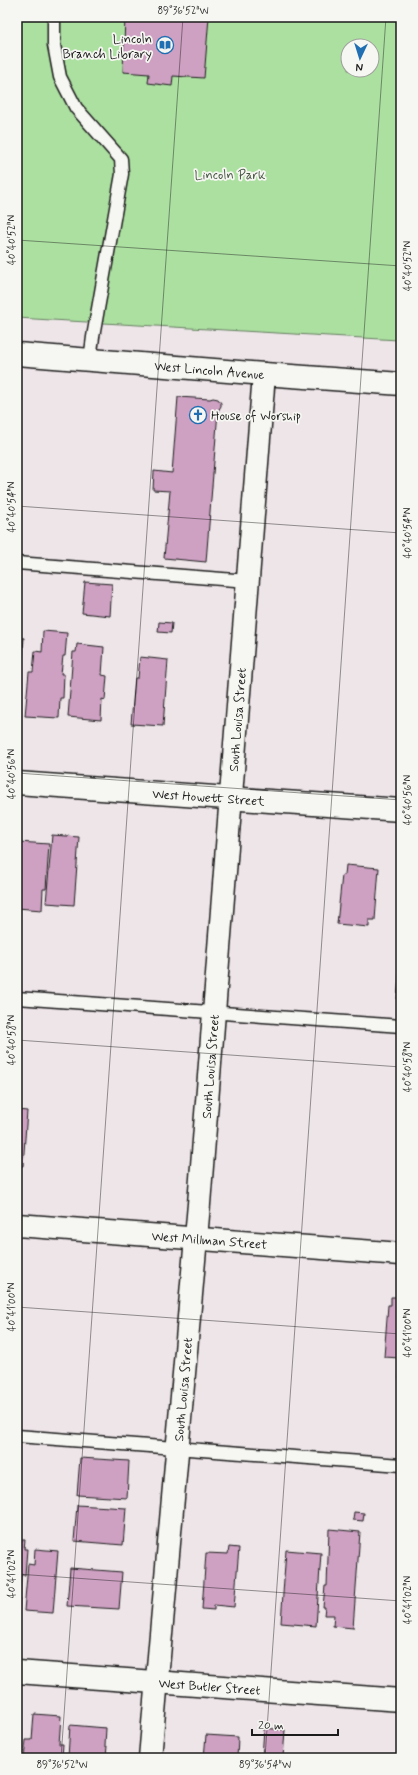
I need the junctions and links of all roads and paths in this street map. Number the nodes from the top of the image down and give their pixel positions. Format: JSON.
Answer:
{"nodes":[{"id":1,"x":54,"y":17,"type":"edge"},
{"id":2,"x":17,"y":354,"type":"edge"},
{"id":3,"x":90,"y":360,"type":"junction"},
{"id":4,"x":264,"y":374,"type":"junction"},
{"id":5,"x":401,"y":384,"type":"edge"},
{"id":6,"x":17,"y":563,"type":"edge"},
{"id":7,"x":248,"y":581,"type":"junction"},
{"id":8,"x":17,"y":783,"type":"edge"},
{"id":9,"x":231,"y":798,"type":"junction"},
{"id":10,"x":401,"y":810,"type":"edge"},
{"id":11,"x":17,"y":998,"type":"edge"},
{"id":12,"x":214,"y":1012,"type":"junction"},
{"id":13,"x":401,"y":1026,"type":"edge"},
{"id":14,"x":17,"y":1225,"type":"edge"},
{"id":15,"x":196,"y":1239,"type":"junction"},
{"id":16,"x":401,"y":1254,"type":"edge"},
{"id":17,"x":17,"y":1436,"type":"edge"},
{"id":18,"x":178,"y":1449,"type":"junction"},
{"id":19,"x":401,"y":1465,"type":"edge"},
{"id":20,"x":17,"y":1672,"type":"edge"},
{"id":21,"x":157,"y":1683,"type":"junction"},
{"id":22,"x":401,"y":1700,"type":"edge"},
{"id":23,"x":150,"y":1758,"type":"edge"}],
"edges":[{"from":1,"to":3,"type":"lane"},
{"from":2,"to":3,"type":"street","name":"West Lincoln Avenue"},
{"from":3,"to":4,"type":"street","name":"West Lincoln Avenue"},
{"from":4,"to":5,"type":"street","name":"West Lincoln Avenue"},
{"from":4,"to":7,"type":"street","name":"South Louisa Street"},
{"from":6,"to":7,"type":"lane"},
{"from":7,"to":9,"type":"street","name":"South Louisa Street"},
{"from":8,"to":9,"type":"street","name":"West Howett Street"},
{"from":9,"to":10,"type":"street","name":"West Howett Street"},
{"from":9,"to":12,"type":"street","name":"South Louisa Street"},
{"from":11,"to":12,"type":"lane"},
{"from":12,"to":13,"type":"lane"},
{"from":12,"to":15,"type":"street","name":"South Louisa Street"},
{"from":14,"to":15,"type":"street","name":"West Millman Street"},
{"from":15,"to":16,"type":"street","name":"West Millman Street"},
{"from":15,"to":18,"type":"street","name":"South Louisa Street"},
{"from":17,"to":18,"type":"lane"},
{"from":18,"to":19,"type":"lane"},
{"from":18,"to":21,"type":"street","name":"South Louisa Street"},
{"from":20,"to":21,"type":"street","name":"West Butler Street"},
{"from":21,"to":22,"type":"street","name":"West Butler Street"},
{"from":21,"to":23,"type":"street","name":"South Louisa Street"}]}
